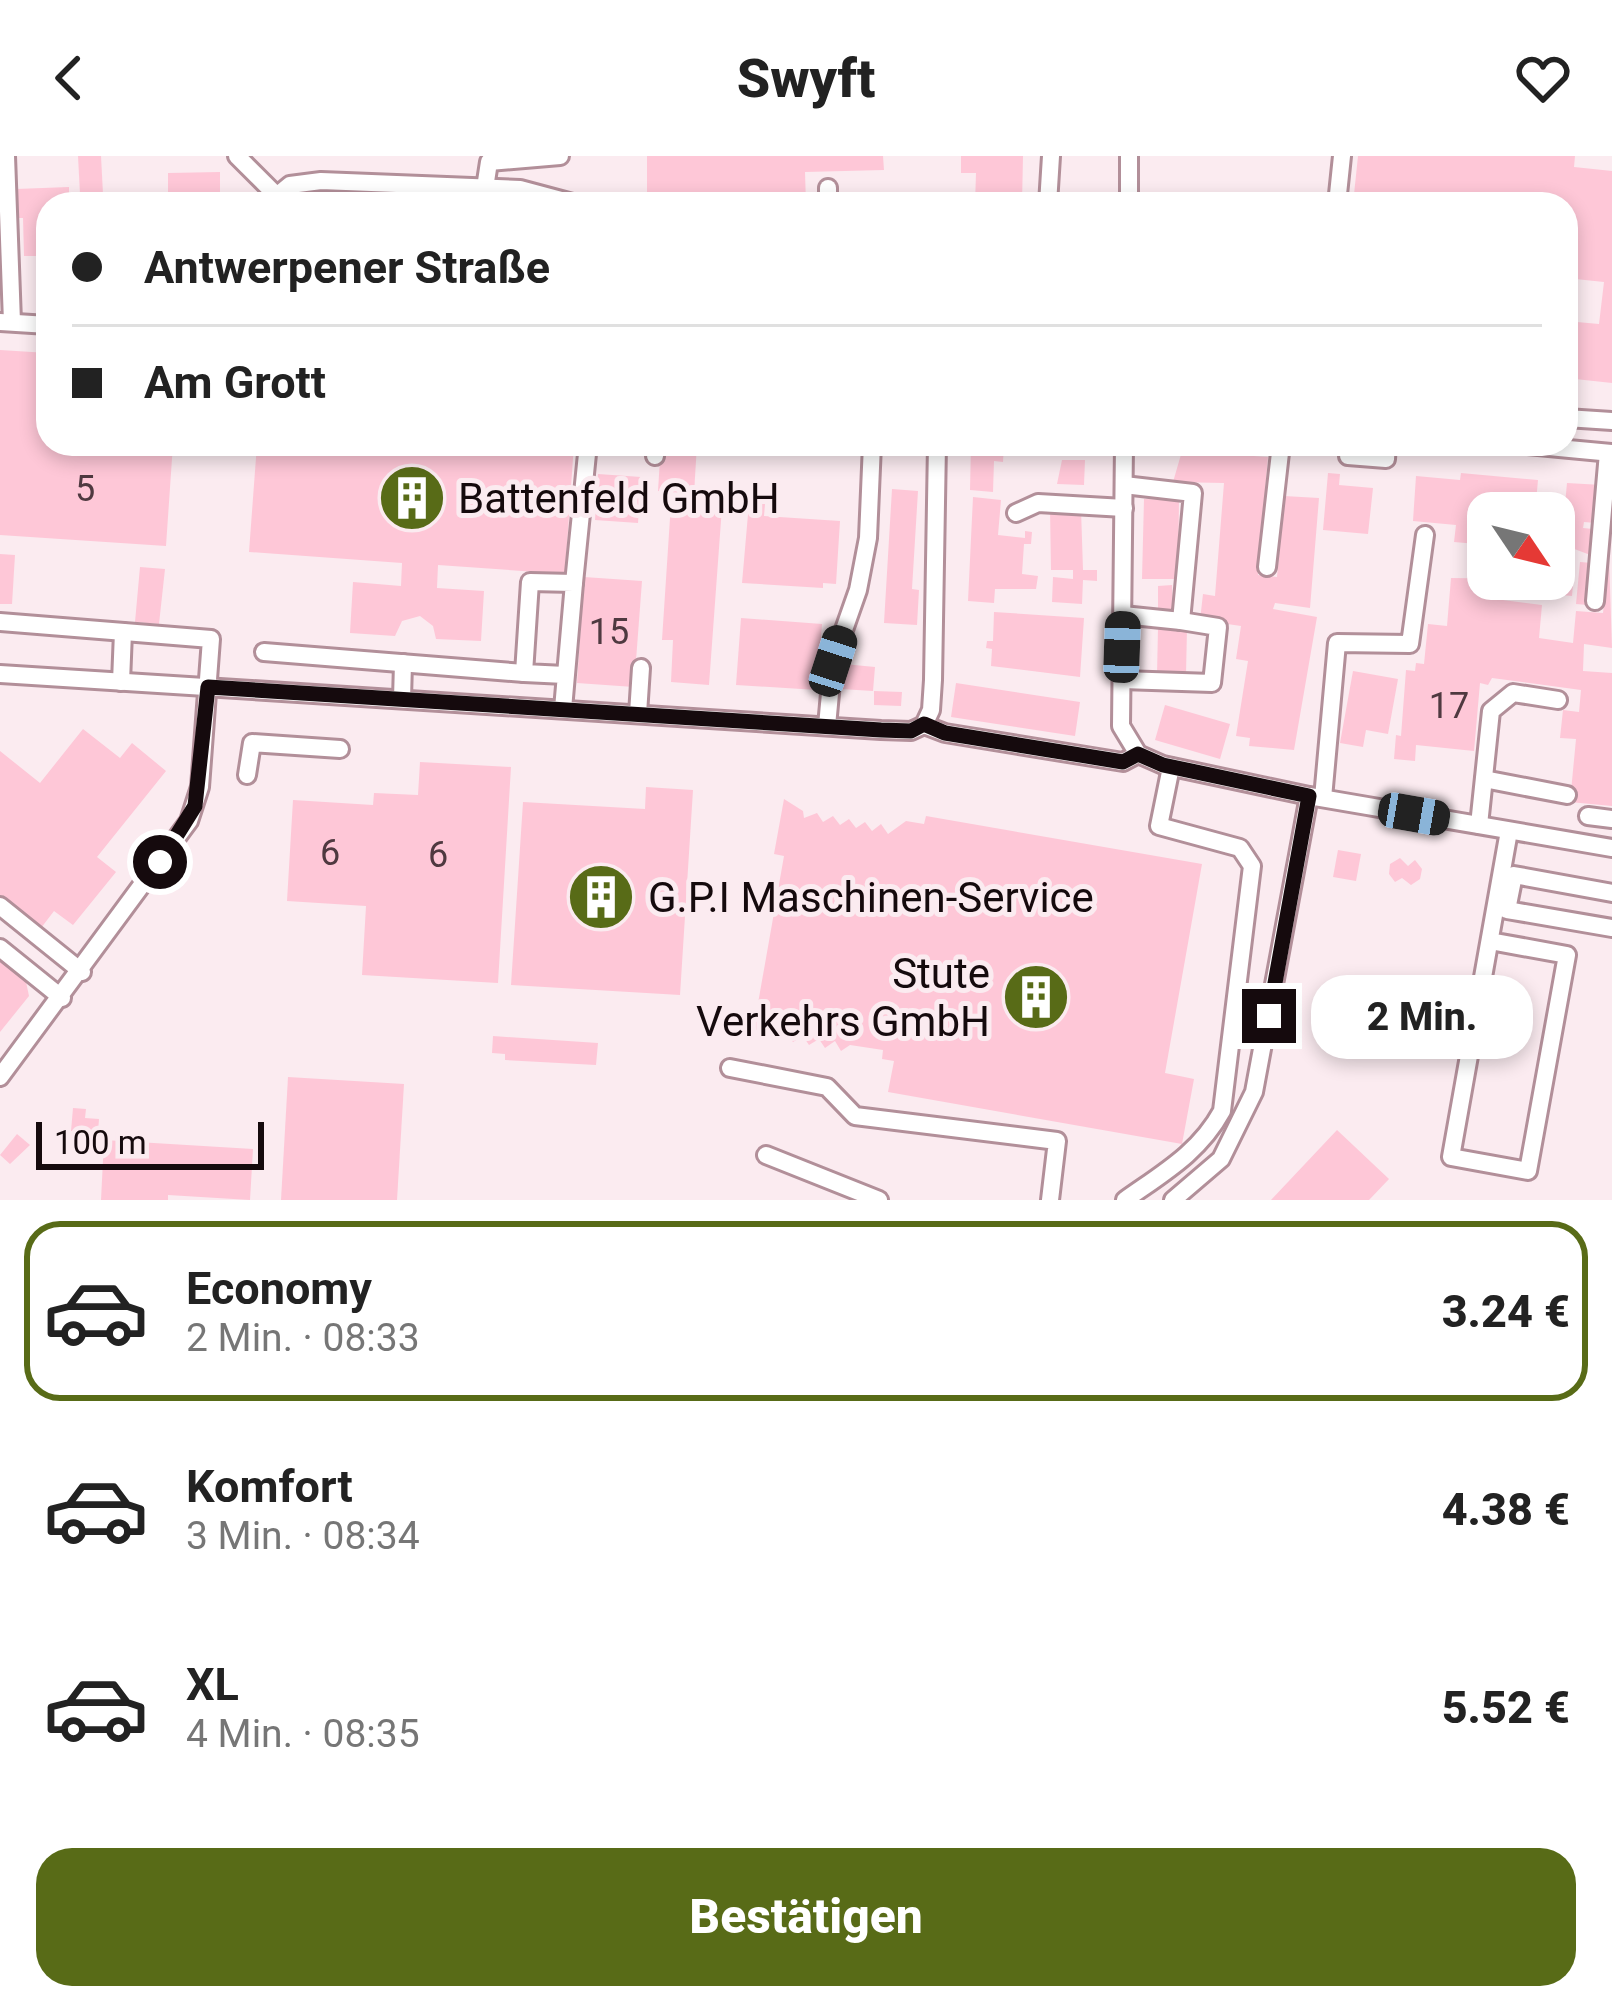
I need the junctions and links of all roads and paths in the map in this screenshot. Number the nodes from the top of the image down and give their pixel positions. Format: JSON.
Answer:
{"nodes":[{"id":1,"x":6,"y":156,"type":"edge"},
{"id":2,"x":560,"y":156,"type":"edge"},
{"id":3,"x":1051,"y":156,"type":"edge"},
{"id":4,"x":1130,"y":156,"type":"edge"},
{"id":5,"x":1342,"y":156,"type":"edge"},
{"id":6,"x":244,"y":159,"type":"edge"},
{"id":7,"x":484,"y":188,"type":"junction"},
{"id":8,"x":266,"y":192,"type":"edge"},
{"id":9,"x":280,"y":192,"type":"edge"},
{"id":10,"x":531,"y":192,"type":"edge"},
{"id":11,"x":1049,"y":192,"type":"edge"},
{"id":12,"x":1129,"y":192,"type":"edge"},
{"id":13,"x":1338,"y":192,"type":"edge"},
{"id":14,"x":6,"y":322,"type":"edge"},
{"id":15,"x":36,"y":324,"type":"edge"},
{"id":16,"x":1578,"y":419,"type":"edge"},
{"id":17,"x":1612,"y":421,"type":"edge"},
{"id":18,"x":1578,"y":450,"type":"edge"},
{"id":19,"x":1610,"y":453,"type":"edge"},
{"id":20,"x":587,"y":456,"type":"edge"},
{"id":21,"x":871,"y":456,"type":"edge"},
{"id":22,"x":937,"y":456,"type":"edge"},
{"id":23,"x":1124,"y":456,"type":"edge"},
{"id":24,"x":1280,"y":456,"type":"edge"},
{"id":25,"x":1348,"y":456,"type":"dead end"},
{"id":26,"x":1386,"y":456,"type":"edge"},
{"id":27,"x":1124,"y":485,"type":"junction"},
{"id":28,"x":1124,"y":508,"type":"junction"},
{"id":29,"x":1016,"y":514,"type":"dead end"},
{"id":30,"x":1425,"y":535,"type":"dead end"},
{"id":31,"x":1267,"y":567,"type":"dead end"},
{"id":32,"x":574,"y":584,"type":"junction"},
{"id":33,"x":1594,"y":601,"type":"dead end"},
{"id":34,"x":1123,"y":614,"type":"junction"},
{"id":35,"x":1181,"y":621,"type":"junction"},
{"id":36,"x":0,"y":622,"type":"edge"},
{"id":37,"x":123,"y":632,"type":"junction"},
{"id":38,"x":264,"y":652,"type":"dead end"},
{"id":39,"x":403,"y":663,"type":"junction"},
{"id":40,"x":641,"y":668,"type":"dead end"},
{"id":41,"x":524,"y":673,"type":"junction"},
{"id":42,"x":0,"y":674,"type":"edge"},
{"id":43,"x":565,"y":675,"type":"junction"},
{"id":44,"x":1122,"y":680,"type":"junction"},
{"id":45,"x":121,"y":682,"type":"junction"},
{"id":46,"x":208,"y":687,"type":"junction"},
{"id":47,"x":402,"y":699,"type":"junction"},
{"id":48,"x":1558,"y":700,"type":"dead end"},
{"id":49,"x":563,"y":710,"type":"junction"},
{"id":50,"x":638,"y":714,"type":"junction"},
{"id":51,"x":924,"y":724,"type":"junction"},
{"id":52,"x":827,"y":726,"type":"junction"},
{"id":53,"x":340,"y":749,"type":"dead end"},
{"id":54,"x":1138,"y":754,"type":"junction"},
{"id":55,"x":1171,"y":767,"type":"junction"},
{"id":56,"x":247,"y":776,"type":"dead end"},
{"id":57,"x":1484,"y":779,"type":"junction"},
{"id":58,"x":1567,"y":794,"type":"dead end"},
{"id":59,"x":1316,"y":797,"type":"junction"},
{"id":60,"x":1588,"y":816,"type":"dead end"},
{"id":61,"x":1612,"y":819,"type":"edge"},
{"id":62,"x":1478,"y":825,"type":"junction"},
{"id":63,"x":1509,"y":831,"type":"junction"},
{"id":64,"x":1612,"y":848,"type":"edge"},
{"id":65,"x":1612,"y":893,"type":"edge"},
{"id":66,"x":0,"y":906,"type":"edge"},
{"id":67,"x":1612,"y":928,"type":"edge"},
{"id":68,"x":1490,"y":940,"type":"junction"},
{"id":69,"x":0,"y":948,"type":"edge"},
{"id":70,"x":82,"y":972,"type":"junction"},
{"id":71,"x":62,"y":998,"type":"junction"},
{"id":72,"x":730,"y":1068,"type":"dead end"},
{"id":73,"x":0,"y":1077,"type":"edge"},
{"id":74,"x":766,"y":1155,"type":"dead end"},
{"id":75,"x":879,"y":1200,"type":"edge"},
{"id":76,"x":1051,"y":1200,"type":"edge"},
{"id":77,"x":1125,"y":1200,"type":"edge"},
{"id":78,"x":1174,"y":1200,"type":"edge"}],
"edges":[{"from":1,"to":14,"type":"street"},
{"from":2,"to":7,"type":"street"},
{"from":3,"to":11,"type":"street"},
{"from":4,"to":12,"type":"street"},
{"from":5,"to":13,"type":"street"},
{"from":6,"to":8,"type":"street"},
{"from":7,"to":9,"type":"street"},
{"from":7,"to":10,"type":"street"},
{"from":14,"to":15,"type":"street"},
{"from":16,"to":17,"type":"street"},
{"from":18,"to":19,"type":"street"},
{"from":19,"to":33,"type":"street"},
{"from":20,"to":32,"type":"street"},
{"from":21,"to":52,"type":"street"},
{"from":22,"to":51,"type":"street"},
{"from":23,"to":27,"type":"street"},
{"from":24,"to":31,"type":"street"},
{"from":25,"to":26,"type":"street"},
{"from":27,"to":28,"type":"street"},
{"from":27,"to":35,"type":"street"},
{"from":28,"to":29,"type":"street"},
{"from":28,"to":34,"type":"street"},
{"from":30,"to":59,"type":"street"},
{"from":32,"to":41,"type":"street"},
{"from":32,"to":43,"type":"street"},
{"from":34,"to":35,"type":"street"},
{"from":34,"to":44,"type":"street"},
{"from":35,"to":44,"type":"street"},
{"from":36,"to":37,"type":"street"},
{"from":37,"to":45,"type":"street"},
{"from":37,"to":46,"type":"street"},
{"from":38,"to":39,"type":"street"},
{"from":39,"to":41,"type":"street"},
{"from":39,"to":47,"type":"street"},
{"from":40,"to":50,"type":"street"},
{"from":41,"to":43,"type":"street"},
{"from":42,"to":45,"type":"street"},
{"from":43,"to":49,"type":"street"},
{"from":44,"to":54,"type":"street"},
{"from":45,"to":46,"type":"street"},
{"from":46,"to":47,"type":"street"},
{"from":46,"to":70,"type":"street"},
{"from":47,"to":49,"type":"street"},
{"from":48,"to":57,"type":"street"},
{"from":49,"to":50,"type":"street"},
{"from":50,"to":52,"type":"street"},
{"from":51,"to":52,"type":"street"},
{"from":51,"to":54,"type":"street"},
{"from":53,"to":56,"type":"street"},
{"from":54,"to":55,"type":"street"},
{"from":55,"to":59,"type":"street"},
{"from":55,"to":77,"type":"street"},
{"from":57,"to":58,"type":"street"},
{"from":57,"to":62,"type":"street"},
{"from":59,"to":62,"type":"street"},
{"from":59,"to":78,"type":"street"},
{"from":60,"to":61,"type":"street"},
{"from":62,"to":63,"type":"street"},
{"from":63,"to":64,"type":"street"},
{"from":63,"to":68,"type":"street"},
{"from":65,"to":67,"type":"street"},
{"from":66,"to":70,"type":"street"},
{"from":68,"to":68,"type":"street"},
{"from":69,"to":71,"type":"street"},
{"from":70,"to":71,"type":"street"},
{"from":71,"to":73,"type":"street"},
{"from":72,"to":76,"type":"street"},
{"from":74,"to":75,"type":"street"}]}
